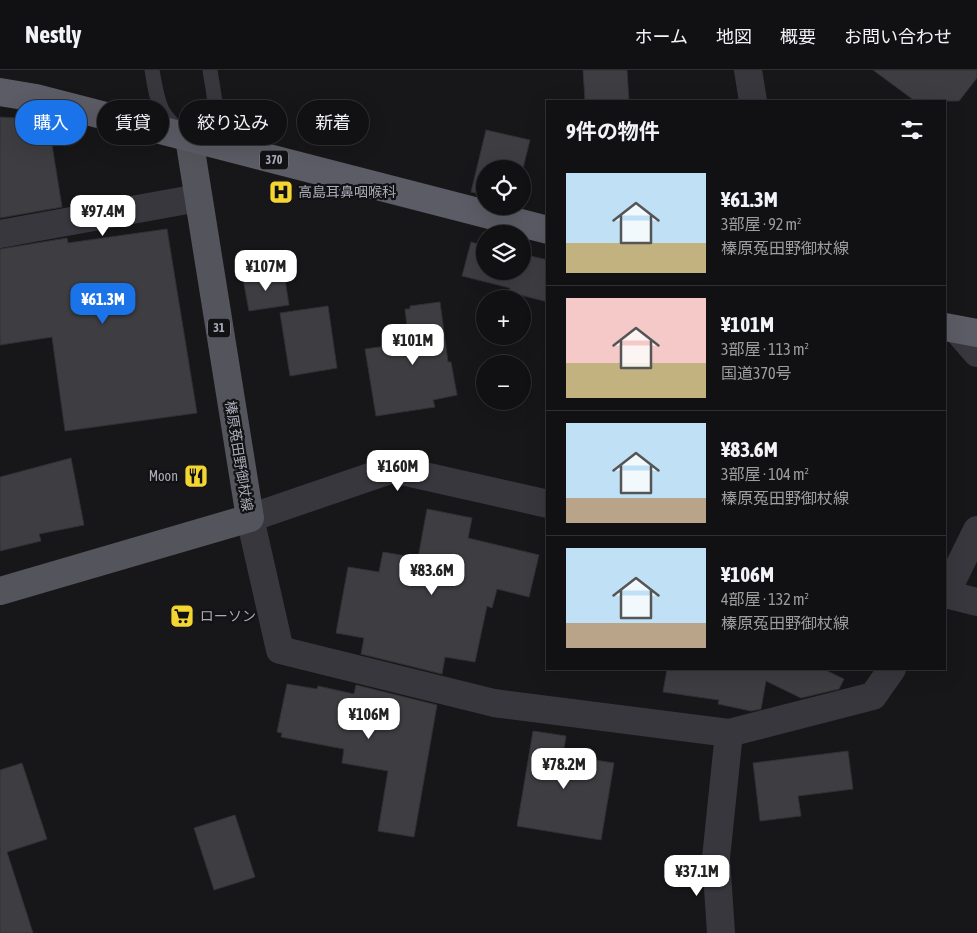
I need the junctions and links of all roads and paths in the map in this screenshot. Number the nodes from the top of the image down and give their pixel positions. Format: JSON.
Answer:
{"nodes":[{"id":1,"x":152,"y":70,"type":"edge"},
{"id":2,"x":210,"y":70,"type":"edge"},
{"id":3,"x":748,"y":70,"type":"edge"},
{"id":4,"x":0,"y":92,"type":"edge"},
{"id":5,"x":214,"y":100,"type":"edge"},
{"id":6,"x":753,"y":100,"type":"edge"},
{"id":7,"x":179,"y":131,"type":"edge"},
{"id":8,"x":179,"y":136,"type":"edge"},
{"id":9,"x":189,"y":145,"type":"edge"},
{"id":10,"x":215,"y":145,"type":"edge"},
{"id":11,"x":198,"y":198,"type":"junction"},
{"id":12,"x":546,"y":229,"type":"edge"},
{"id":13,"x":0,"y":234,"type":"edge"},
{"id":14,"x":960,"y":330,"type":"edge"},
{"id":15,"x":977,"y":354,"type":"edge"},
{"id":16,"x":546,"y":504,"type":"edge"},
{"id":17,"x":250,"y":518,"type":"junction"},
{"id":18,"x":977,"y":530,"type":"edge"},
{"id":19,"x":0,"y":590,"type":"edge"},
{"id":20,"x":946,"y":592,"type":"edge"},
{"id":21,"x":946,"y":594,"type":"edge"},
{"id":22,"x":977,"y":602,"type":"edge"},
{"id":23,"x":891,"y":670,"type":"edge"},
{"id":24,"x":729,"y":733,"type":"junction"},
{"id":25,"x":721,"y":933,"type":"edge"}],
"edges":[{"from":1,"to":7,"type":"lane"},
{"from":2,"to":5,"type":"lane"},
{"from":3,"to":6,"type":"street"},
{"from":4,"to":8,"type":"highway","number":"370"},
{"from":9,"to":11,"type":"main road","name":"榛原菟田野御杖線","number":"31"},
{"from":10,"to":12,"type":"highway","number":"370"},
{"from":11,"to":13,"type":"street"},
{"from":11,"to":17,"type":"main road","name":"榛原菟田野御杖線","number":"31"},
{"from":14,"to":15,"type":"street"},
{"from":16,"to":17,"type":"street"},
{"from":17,"to":19,"type":"main road","name":"榛原菟田野御杖線"},
{"from":17,"to":24,"type":"street"},
{"from":18,"to":20,"type":"street"},
{"from":21,"to":22,"type":"street"},
{"from":23,"to":24,"type":"street"},
{"from":24,"to":25,"type":"street"}]}
